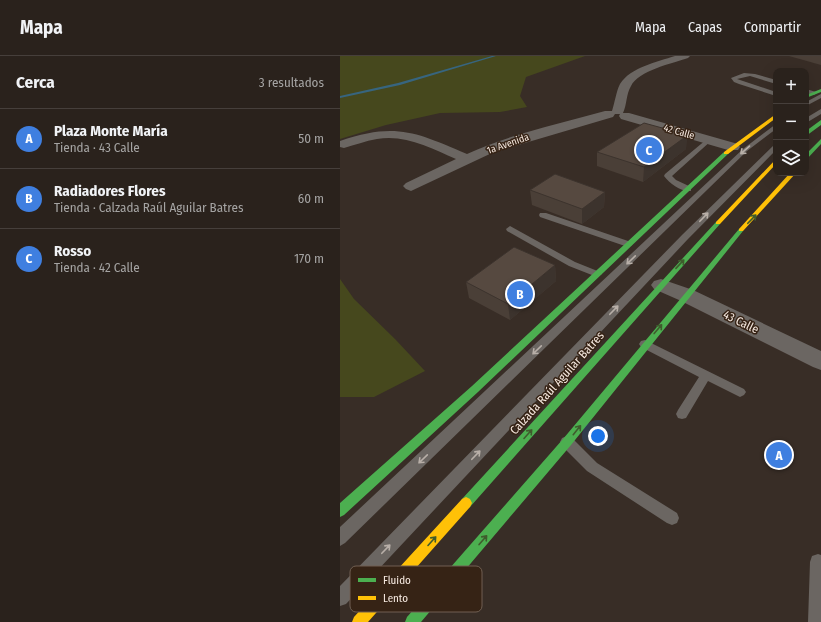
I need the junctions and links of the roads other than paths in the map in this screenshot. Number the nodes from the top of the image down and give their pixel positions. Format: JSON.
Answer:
{"nodes":[{"id":1,"x":685,"y":56,"type":"edge"},
{"id":2,"x":773,"y":81,"type":"edge"},
{"id":3,"x":773,"y":93,"type":"edge"},
{"id":4,"x":617,"y":114,"type":"junction"},
{"id":5,"x":773,"y":118,"type":"edge"},
{"id":6,"x":820,"y":120,"type":"edge"},
{"id":7,"x":809,"y":121,"type":"edge"},
{"id":8,"x":773,"y":128,"type":"edge"},
{"id":9,"x":809,"y":131,"type":"edge"},
{"id":10,"x":710,"y":140,"type":"junction"},
{"id":11,"x":821,"y":141,"type":"edge"},
{"id":12,"x":344,"y":144,"type":"dead end"},
{"id":13,"x":733,"y":147,"type":"junction"},
{"id":14,"x":773,"y":149,"type":"edge"},
{"id":15,"x":809,"y":155,"type":"edge"},
{"id":16,"x":467,"y":159,"type":"junction"},
{"id":17,"x":773,"y":164,"type":"edge"},
{"id":18,"x":790,"y":176,"type":"edge"},
{"id":19,"x":411,"y":186,"type":"dead end"},
{"id":20,"x":688,"y":189,"type":"junction"},
{"id":21,"x":543,"y":215,"type":"dead end"},
{"id":22,"x":510,"y":229,"type":"dead end"},
{"id":23,"x":628,"y":244,"type":"junction"},
{"id":24,"x":597,"y":274,"type":"junction"},
{"id":25,"x":661,"y":285,"type":"junction"},
{"id":26,"x":686,"y":295,"type":"junction"},
{"id":27,"x":645,"y":344,"type":"junction"},
{"id":28,"x":821,"y":361,"type":"edge"},
{"id":29,"x":706,"y":375,"type":"junction"},
{"id":30,"x":740,"y":392,"type":"dead end"},
{"id":31,"x":682,"y":414,"type":"dead end"},
{"id":32,"x":567,"y":442,"type":"junction"},
{"id":33,"x":340,"y":511,"type":"edge"},
{"id":34,"x":672,"y":518,"type":"dead end"},
{"id":35,"x":340,"y":538,"type":"edge"},
{"id":36,"x":818,"y":562,"type":"dead end"},
{"id":37,"x":371,"y":566,"type":"edge"},
{"id":38,"x":409,"y":566,"type":"edge"},
{"id":39,"x":460,"y":566,"type":"edge"},
{"id":40,"x":350,"y":588,"type":"edge"},
{"id":41,"x":340,"y":598,"type":"edge"},
{"id":42,"x":368,"y":612,"type":"edge"},
{"id":43,"x":421,"y":612,"type":"edge"},
{"id":44,"x":359,"y":622,"type":"edge"},
{"id":45,"x":412,"y":622,"type":"edge"},
{"id":46,"x":817,"y":622,"type":"edge"}],
"edges":[{"from":1,"to":4,"type":"street"},
{"from":2,"to":3,"type":"lane"},
{"from":4,"to":10,"type":"street","name":"42 Calle"},
{"from":4,"to":16,"type":"street","name":"1a Avenida"},
{"from":5,"to":13,"type":"main road"},
{"from":6,"to":7,"type":"lane"},
{"from":6,"to":9,"type":"main road"},
{"from":8,"to":35,"type":"lane","one_way":true},
{"from":10,"to":13,"type":"street","name":"42 Calle"},
{"from":10,"to":20,"type":"lane"},
{"from":11,"to":15,"type":"main road"},
{"from":12,"to":16,"type":"street"},
{"from":13,"to":20,"type":"main road"},
{"from":37,"to":14,"type":"lane","one_way":true},
{"from":16,"to":19,"type":"street","name":"1a Avenida"},
{"from":25,"to":17,"type":"main road","name":"Calzada Raúl Aguilar Batres","one_way":true},
{"from":26,"to":18,"type":"main road","one_way":true},
{"from":20,"to":23,"type":"main road"},
{"from":21,"to":23,"type":"lane"},
{"from":22,"to":24,"type":"lane"},
{"from":23,"to":24,"type":"main road"},
{"from":24,"to":33,"type":"main road"},
{"from":25,"to":26,"type":"street","name":"43 Calle"},
{"from":38,"to":25,"type":"main road","name":"Calzada Raúl Aguilar Batres","one_way":true},
{"from":27,"to":26,"type":"main road","one_way":true},
{"from":26,"to":28,"type":"street","name":"43 Calle"},
{"from":27,"to":29,"type":"lane"},
{"from":32,"to":27,"type":"main road","one_way":true},
{"from":29,"to":30,"type":"lane"},
{"from":29,"to":31,"type":"lane"},
{"from":32,"to":34,"type":"lane"},
{"from":39,"to":32,"type":"main road","one_way":true},
{"from":36,"to":46,"type":"lane"},
{"from":41,"to":40,"type":"lane","one_way":true},
{"from":44,"to":42,"type":"main road","name":"Calzada Raúl Aguilar Batres","one_way":true},
{"from":45,"to":43,"type":"main road","one_way":true}]}
